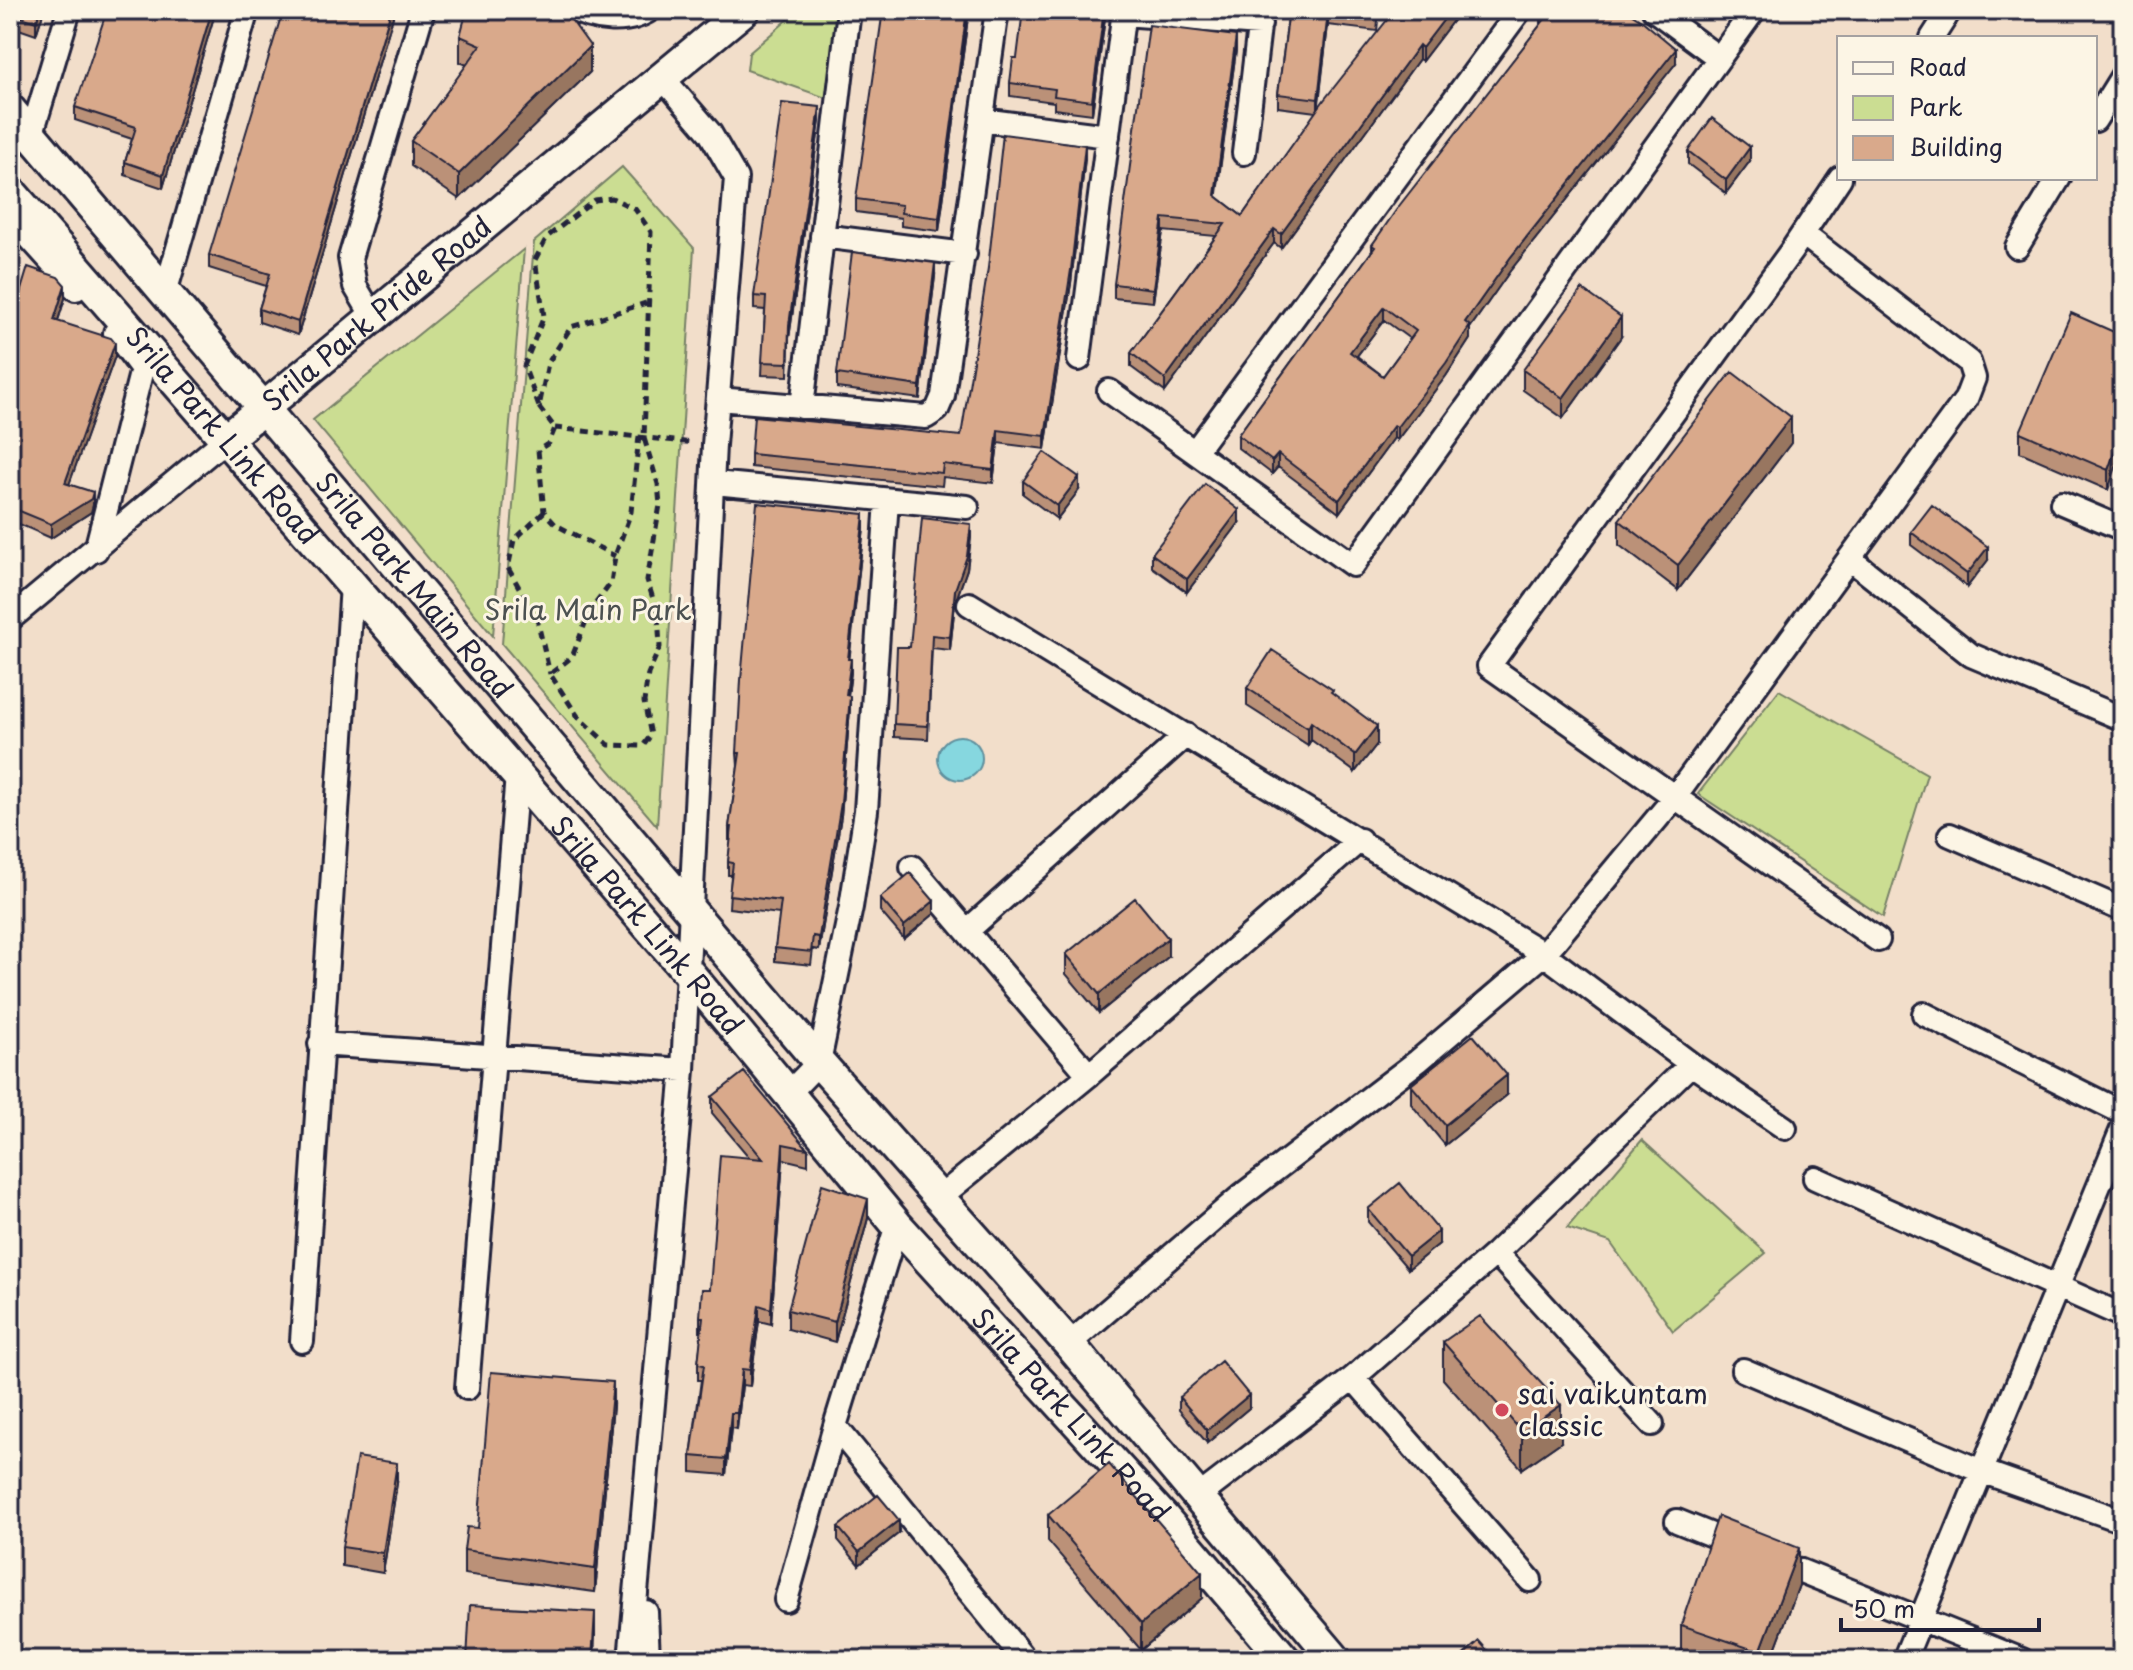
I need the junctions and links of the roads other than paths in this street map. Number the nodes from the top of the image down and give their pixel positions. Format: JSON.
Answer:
{"nodes":[{"id":1,"x":69,"y":10,"type":"edge"},
{"id":2,"x":247,"y":10,"type":"edge"},
{"id":3,"x":423,"y":10,"type":"edge"},
{"id":4,"x":562,"y":10,"type":"edge"},
{"id":5,"x":659,"y":10,"type":"edge"},
{"id":6,"x":744,"y":10,"type":"edge"},
{"id":7,"x":997,"y":10,"type":"edge"},
{"id":8,"x":1520,"y":10,"type":"edge"},
{"id":9,"x":1654,"y":10,"type":"edge"},
{"id":10,"x":1754,"y":10,"type":"edge"},
{"id":11,"x":1950,"y":10,"type":"edge"},
{"id":12,"x":1123,"y":12,"type":"edge"},
{"id":13,"x":852,"y":13,"type":"edge"},
{"id":14,"x":1260,"y":17,"type":"edge"},
{"id":15,"x":1933,"y":36,"type":"edge"},
{"id":16,"x":1719,"y":58,"type":"junction"},
{"id":17,"x":2123,"y":75,"type":"edge"},
{"id":18,"x":662,"y":77,"type":"junction"},
{"id":19,"x":10,"y":110,"type":"edge"},
{"id":20,"x":2097,"y":117,"type":"edge"},
{"id":21,"x":982,"y":120,"type":"junction"},
{"id":22,"x":31,"y":136,"type":"junction"},
{"id":23,"x":1108,"y":136,"type":"junction"},
{"id":24,"x":1244,"y":153,"type":"dead end"},
{"id":25,"x":1839,"y":180,"type":"edge"},
{"id":26,"x":2058,"y":180,"type":"edge"},
{"id":27,"x":10,"y":191,"type":"edge"},
{"id":28,"x":10,"y":216,"type":"edge"},
{"id":29,"x":1803,"y":234,"type":"junction"},
{"id":30,"x":822,"y":236,"type":"junction"},
{"id":31,"x":2017,"y":247,"type":"dead end"},
{"id":32,"x":965,"y":254,"type":"junction"},
{"id":33,"x":165,"y":293,"type":"junction"},
{"id":34,"x":372,"y":315,"type":"junction"},
{"id":35,"x":1079,"y":359,"type":"dead end"},
{"id":36,"x":1109,"y":391,"type":"dead end"},
{"id":37,"x":718,"y":399,"type":"junction"},
{"id":38,"x":802,"y":407,"type":"junction"},
{"id":39,"x":263,"y":409,"type":"junction"},
{"id":40,"x":226,"y":439,"type":"junction"},
{"id":41,"x":1196,"y":450,"type":"junction"},
{"id":42,"x":714,"y":483,"type":"junction"},
{"id":43,"x":887,"y":500,"type":"junction"},
{"id":44,"x":2062,"y":503,"type":"dead end"},
{"id":45,"x":967,"y":507,"type":"dead end"},
{"id":46,"x":2123,"y":529,"type":"edge"},
{"id":47,"x":96,"y":550,"type":"junction"},
{"id":48,"x":1850,"y":559,"type":"junction"},
{"id":49,"x":352,"y":585,"type":"junction"},
{"id":50,"x":969,"y":604,"type":"dead end"},
{"id":51,"x":10,"y":619,"type":"edge"},
{"id":52,"x":2123,"y":719,"type":"edge"},
{"id":53,"x":1186,"y":735,"type":"junction"},
{"id":54,"x":517,"y":775,"type":"junction"},
{"id":55,"x":1675,"y":797,"type":"junction"},
{"id":56,"x":1950,"y":835,"type":"dead end"},
{"id":57,"x":1360,"y":840,"type":"junction"},
{"id":58,"x":912,"y":867,"type":"dead end"},
{"id":59,"x":2123,"y":910,"type":"edge"},
{"id":60,"x":691,"y":912,"type":"junction"},
{"id":61,"x":967,"y":931,"type":"junction"},
{"id":62,"x":1878,"y":940,"type":"dead end"},
{"id":63,"x":1544,"y":954,"type":"junction"},
{"id":64,"x":688,"y":972,"type":"junction"},
{"id":65,"x":1924,"y":1014,"type":"dead end"},
{"id":66,"x":320,"y":1044,"type":"junction"},
{"id":67,"x":494,"y":1057,"type":"junction"},
{"id":68,"x":819,"y":1062,"type":"junction"},
{"id":69,"x":1691,"y":1064,"type":"junction"},
{"id":70,"x":683,"y":1070,"type":"junction"},
{"id":71,"x":1089,"y":1075,"type":"junction"},
{"id":72,"x":790,"y":1092,"type":"junction"},
{"id":73,"x":2123,"y":1113,"type":"edge"},
{"id":74,"x":2123,"y":1127,"type":"edge"},
{"id":75,"x":1785,"y":1128,"type":"dead end"},
{"id":76,"x":1815,"y":1178,"type":"dead end"},
{"id":77,"x":939,"y":1198,"type":"junction"},
{"id":78,"x":897,"y":1225,"type":"junction"},
{"id":79,"x":1496,"y":1253,"type":"junction"},
{"id":80,"x":2057,"y":1288,"type":"junction"},
{"id":81,"x":2123,"y":1316,"type":"edge"},
{"id":82,"x":302,"y":1341,"type":"dead end"},
{"id":83,"x":1069,"y":1344,"type":"junction"},
{"id":84,"x":1743,"y":1370,"type":"dead end"},
{"id":85,"x":1353,"y":1378,"type":"junction"},
{"id":86,"x":467,"y":1388,"type":"dead end"},
{"id":87,"x":1652,"y":1424,"type":"dead end"},
{"id":88,"x":835,"y":1426,"type":"junction"},
{"id":89,"x":1981,"y":1471,"type":"junction"},
{"id":90,"x":1199,"y":1496,"type":"junction"},
{"id":91,"x":1677,"y":1521,"type":"dead end"},
{"id":92,"x":2123,"y":1521,"type":"edge"},
{"id":93,"x":642,"y":1535,"type":"junction"},
{"id":94,"x":1530,"y":1580,"type":"dead end"},
{"id":95,"x":786,"y":1600,"type":"dead end"},
{"id":96,"x":1920,"y":1619,"type":"junction"},
{"id":97,"x":1323,"y":1655,"type":"edge"},
{"id":98,"x":630,"y":1660,"type":"edge"},
{"id":99,"x":648,"y":1660,"type":"edge"},
{"id":100,"x":1025,"y":1660,"type":"edge"},
{"id":101,"x":1285,"y":1660,"type":"edge"},
{"id":102,"x":1904,"y":1660,"type":"edge"},
{"id":103,"x":2022,"y":1660,"type":"edge"}],
"edges":[{"from":1,"to":22,"type":"street"},
{"from":2,"to":33,"type":"street"},
{"from":3,"to":34,"type":"street"},
{"from":4,"to":5,"type":"lane"},
{"from":6,"to":18,"type":"street","name":"Srila Park Pride Road"},
{"from":7,"to":21,"type":"street"},
{"from":8,"to":41,"type":"street"},
{"from":9,"to":16,"type":"street"},
{"from":10,"to":16,"type":"street"},
{"from":11,"to":15,"type":"street"},
{"from":12,"to":14,"type":"street"},
{"from":12,"to":23,"type":"street"},
{"from":13,"to":30,"type":"street"},
{"from":14,"to":24,"type":"street"},
{"from":16,"to":41,"type":"street"},
{"from":17,"to":20,"type":"street"},
{"from":18,"to":34,"type":"street","name":"Srila Park Pride Road"},
{"from":18,"to":37,"type":"street"},
{"from":19,"to":22,"type":"street","name":"Srila Park Main Road"},
{"from":21,"to":23,"type":"street"},
{"from":21,"to":32,"type":"street"},
{"from":22,"to":33,"type":"street","name":"Srila Park Main Road"},
{"from":23,"to":35,"type":"street"},
{"from":25,"to":29,"type":"street"},
{"from":26,"to":31,"type":"street"},
{"from":27,"to":40,"type":"street","name":"Srila Park Link Road"},
{"from":28,"to":47,"type":"street"},
{"from":29,"to":48,"type":"street"},
{"from":29,"to":55,"type":"street"},
{"from":30,"to":32,"type":"street"},
{"from":30,"to":38,"type":"street"},
{"from":32,"to":38,"type":"street"},
{"from":33,"to":39,"type":"street","name":"Srila Park Main Road"},
{"from":34,"to":39,"type":"street","name":"Srila Park Pride Road"},
{"from":36,"to":41,"type":"street"},
{"from":37,"to":38,"type":"street"},
{"from":37,"to":42,"type":"street"},
{"from":39,"to":40,"type":"street","name":"Srila Park Pride Road"},
{"from":39,"to":60,"type":"street","name":"Srila Park Main Road"},
{"from":40,"to":47,"type":"street","name":"Srila Park Pride Road"},
{"from":40,"to":49,"type":"street","name":"Srila Park Link Road"},
{"from":42,"to":43,"type":"street"},
{"from":42,"to":60,"type":"street"},
{"from":43,"to":45,"type":"street"},
{"from":43,"to":68,"type":"street"},
{"from":44,"to":46,"type":"street"},
{"from":47,"to":51,"type":"street","name":"Srila Park Pride Road"},
{"from":48,"to":52,"type":"street"},
{"from":48,"to":55,"type":"street"},
{"from":49,"to":54,"type":"street","name":"Srila Park Link Road"},
{"from":49,"to":66,"type":"street"},
{"from":50,"to":53,"type":"street"},
{"from":53,"to":57,"type":"street"},
{"from":53,"to":61,"type":"street"},
{"from":54,"to":64,"type":"street","name":"Srila Park Link Road"},
{"from":54,"to":67,"type":"street"},
{"from":55,"to":62,"type":"street"},
{"from":55,"to":63,"type":"street"},
{"from":56,"to":59,"type":"street"},
{"from":57,"to":63,"type":"street"},
{"from":57,"to":71,"type":"street"},
{"from":58,"to":61,"type":"street"},
{"from":60,"to":64,"type":"street"},
{"from":60,"to":68,"type":"street","name":"Srila Park Main Road"},
{"from":61,"to":71,"type":"street"},
{"from":63,"to":69,"type":"street"},
{"from":63,"to":83,"type":"street"},
{"from":64,"to":70,"type":"street"},
{"from":64,"to":72,"type":"street","name":"Srila Park Link Road"},
{"from":65,"to":73,"type":"street"},
{"from":66,"to":67,"type":"street"},
{"from":66,"to":82,"type":"street"},
{"from":67,"to":70,"type":"street"},
{"from":67,"to":86,"type":"street"},
{"from":68,"to":72,"type":"street"},
{"from":68,"to":77,"type":"street","name":"Srila Park Link Road"},
{"from":69,"to":75,"type":"street"},
{"from":69,"to":79,"type":"street"},
{"from":70,"to":93,"type":"street"},
{"from":71,"to":77,"type":"street"},
{"from":72,"to":78,"type":"street","name":"Srila Park Link Road"},
{"from":74,"to":80,"type":"street"},
{"from":76,"to":80,"type":"street"},
{"from":77,"to":83,"type":"street","name":"Srila Park Link Road"},
{"from":78,"to":88,"type":"street"},
{"from":78,"to":101,"type":"street","name":"Srila Park Link Road"},
{"from":79,"to":85,"type":"street"},
{"from":79,"to":87,"type":"street"},
{"from":80,"to":81,"type":"street"},
{"from":80,"to":89,"type":"street"},
{"from":83,"to":90,"type":"street","name":"Srila Park Link Road"},
{"from":84,"to":89,"type":"street"},
{"from":85,"to":90,"type":"street"},
{"from":85,"to":94,"type":"street"},
{"from":88,"to":95,"type":"street"},
{"from":88,"to":100,"type":"street"},
{"from":89,"to":92,"type":"street"},
{"from":89,"to":96,"type":"street"},
{"from":90,"to":97,"type":"street","name":"Srila Park Link Road"},
{"from":91,"to":96,"type":"street"},
{"from":93,"to":98,"type":"street"},
{"from":93,"to":99,"type":"street"},
{"from":96,"to":102,"type":"street"},
{"from":96,"to":103,"type":"street"}]}
